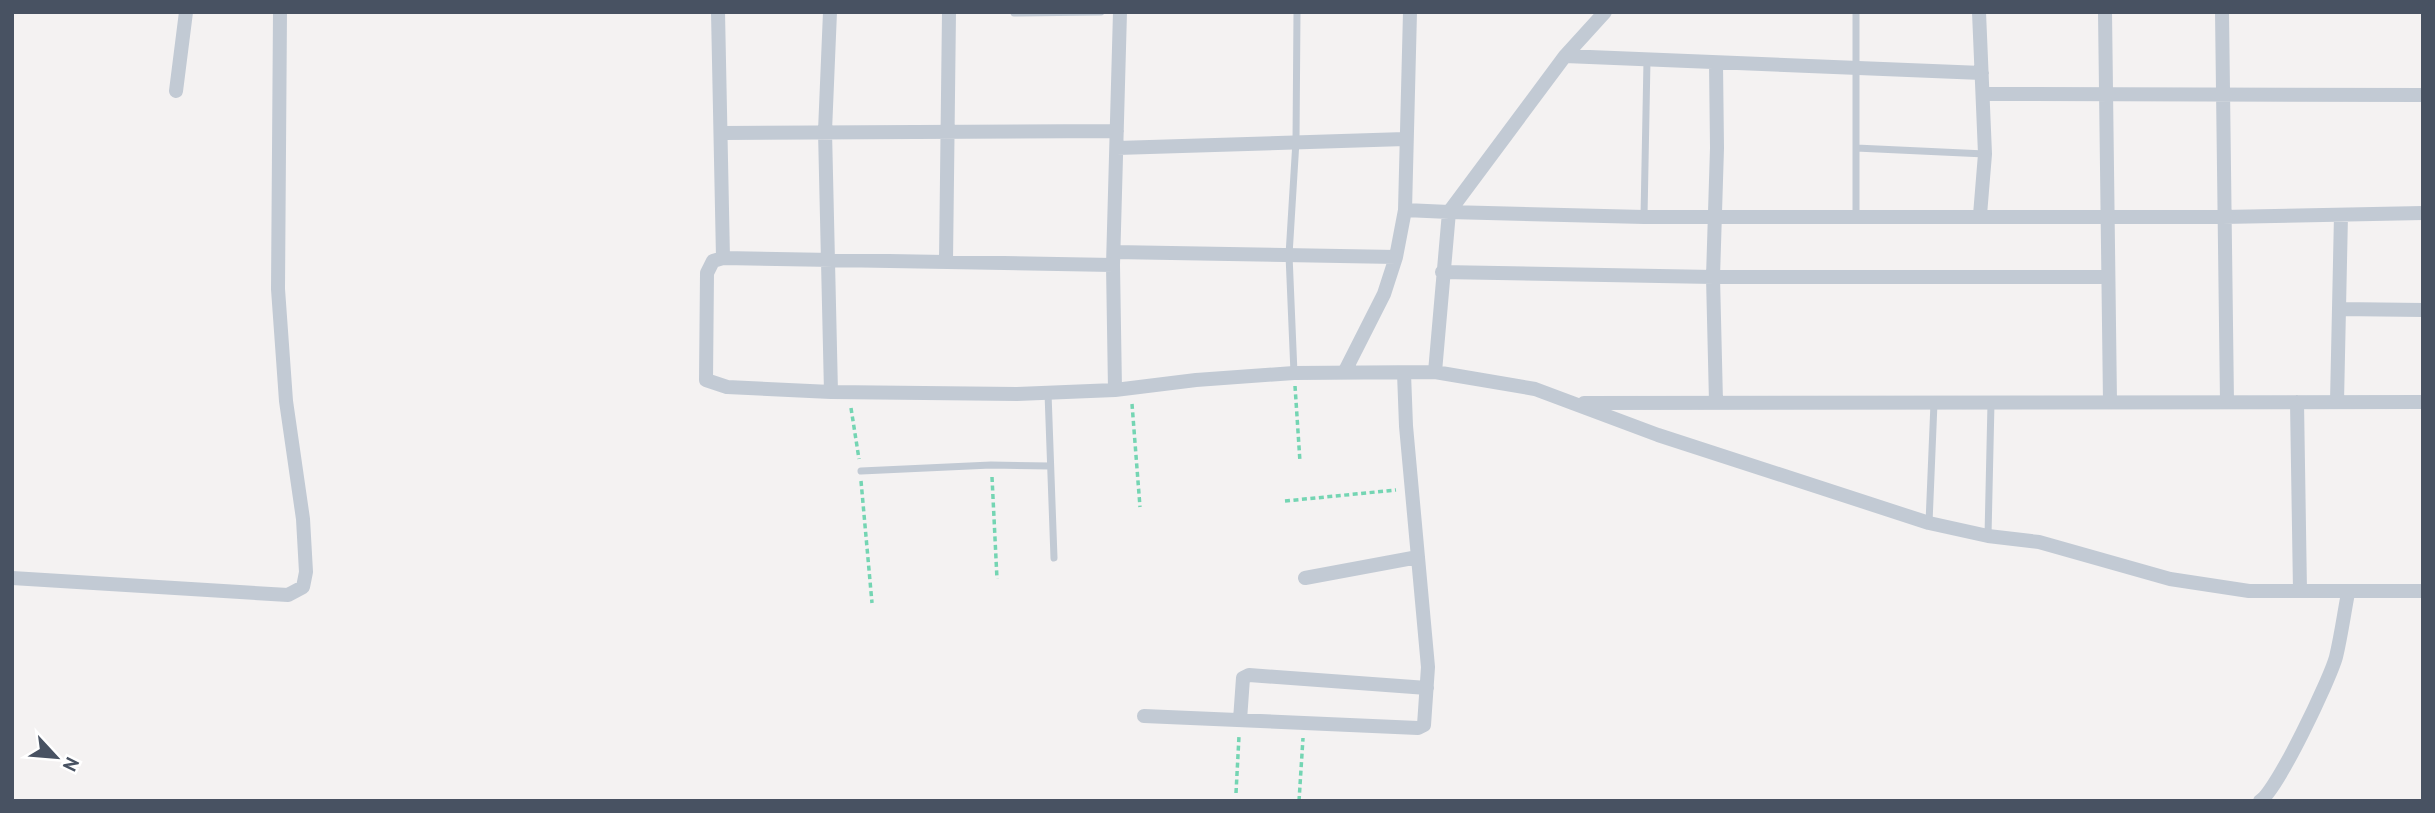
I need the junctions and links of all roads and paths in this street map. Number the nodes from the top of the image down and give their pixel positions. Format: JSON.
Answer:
{"nodes":[{"id":1,"x":186,"y":12,"type":"edge"},
{"id":2,"x":280,"y":12,"type":"edge"},
{"id":3,"x":718,"y":12,"type":"edge"},
{"id":4,"x":830,"y":12,"type":"edge"},
{"id":5,"x":949,"y":12,"type":"edge"},
{"id":6,"x":1101,"y":12,"type":"edge"},
{"id":7,"x":1121,"y":12,"type":"edge"},
{"id":8,"x":1297,"y":12,"type":"edge"},
{"id":9,"x":1410,"y":12,"type":"edge"},
{"id":10,"x":1605,"y":12,"type":"edge"},
{"id":11,"x":1856,"y":12,"type":"edge"},
{"id":12,"x":1979,"y":12,"type":"edge"},
{"id":13,"x":2105,"y":12,"type":"edge"},
{"id":14,"x":2222,"y":12,"type":"edge"},
{"id":15,"x":1014,"y":13,"type":"edge"},
{"id":16,"x":1565,"y":57,"type":"junction"},
{"id":17,"x":1647,"y":60,"type":"junction"},
{"id":18,"x":1716,"y":63,"type":"junction"},
{"id":19,"x":1856,"y":69,"type":"junction"},
{"id":20,"x":1982,"y":73,"type":"junction"},
{"id":21,"x":176,"y":92,"type":"dead end"},
{"id":22,"x":1984,"y":94,"type":"junction"},
{"id":23,"x":2106,"y":94,"type":"junction"},
{"id":24,"x":2223,"y":94,"type":"junction"},
{"id":25,"x":2423,"y":95,"type":"edge"},
{"id":26,"x":825,"y":131,"type":"junction"},
{"id":27,"x":949,"y":131,"type":"junction"},
{"id":28,"x":1117,"y":131,"type":"junction"},
{"id":29,"x":723,"y":133,"type":"junction"},
{"id":30,"x":1405,"y":139,"type":"junction"},
{"id":31,"x":1296,"y":141,"type":"junction"},
{"id":32,"x":1117,"y":148,"type":"junction"},
{"id":33,"x":1856,"y":148,"type":"junction"},
{"id":34,"x":1985,"y":154,"type":"junction"},
{"id":35,"x":1405,"y":210,"type":"junction"},
{"id":36,"x":1449,"y":212,"type":"junction"},
{"id":37,"x":2423,"y":213,"type":"edge"},
{"id":38,"x":1980,"y":215,"type":"junction"},
{"id":39,"x":2342,"y":215,"type":"junction"},
{"id":40,"x":1856,"y":216,"type":"junction"},
{"id":41,"x":2106,"y":216,"type":"junction"},
{"id":42,"x":1644,"y":217,"type":"junction"},
{"id":43,"x":1713,"y":217,"type":"junction"},
{"id":44,"x":2222,"y":217,"type":"junction"},
{"id":45,"x":1289,"y":255,"type":"junction"},
{"id":46,"x":1396,"y":257,"type":"junction"},
{"id":47,"x":723,"y":258,"type":"junction"},
{"id":48,"x":1114,"y":259,"type":"junction"},
{"id":49,"x":830,"y":261,"type":"junction"},
{"id":50,"x":946,"y":261,"type":"junction"},
{"id":51,"x":1443,"y":272,"type":"junction"},
{"id":52,"x":1713,"y":277,"type":"junction"},
{"id":53,"x":2108,"y":278,"type":"junction"},
{"id":54,"x":2339,"y":309,"type":"junction"},
{"id":55,"x":2423,"y":310,"type":"edge"},
{"id":56,"x":1345,"y":371,"type":"junction"},
{"id":57,"x":1435,"y":372,"type":"junction"},
{"id":58,"x":1294,"y":373,"type":"junction"},
{"id":59,"x":1404,"y":373,"type":"junction"},
{"id":60,"x":1131,"y":388,"type":"junction"},
{"id":61,"x":1115,"y":390,"type":"junction"},
{"id":62,"x":831,"y":392,"type":"junction"},
{"id":63,"x":849,"y":392,"type":"junction"},
{"id":64,"x":1048,"y":393,"type":"junction"},
{"id":65,"x":1716,"y":402,"type":"junction"},
{"id":66,"x":1934,"y":402,"type":"junction"},
{"id":67,"x":1991,"y":402,"type":"junction"},
{"id":68,"x":2110,"y":402,"type":"junction"},
{"id":69,"x":2227,"y":402,"type":"junction"},
{"id":70,"x":2297,"y":402,"type":"junction"},
{"id":71,"x":2337,"y":402,"type":"junction"},
{"id":72,"x":2423,"y":402,"type":"edge"},
{"id":73,"x":1576,"y":403,"type":"junction"},
{"id":74,"x":1300,"y":462,"type":"dead end"},
{"id":75,"x":991,"y":465,"type":"junction"},
{"id":76,"x":1050,"y":466,"type":"junction"},
{"id":77,"x":861,"y":471,"type":"junction"},
{"id":78,"x":1412,"y":488,"type":"junction"},
{"id":79,"x":1284,"y":501,"type":"dead end"},
{"id":80,"x":1140,"y":507,"type":"dead end"},
{"id":81,"x":1928,"y":523,"type":"junction"},
{"id":82,"x":1988,"y":536,"type":"junction"},
{"id":83,"x":1418,"y":557,"type":"junction"},
{"id":84,"x":1054,"y":558,"type":"dead end"},
{"id":85,"x":12,"y":578,"type":"edge"},
{"id":86,"x":1305,"y":578,"type":"dead end"},
{"id":87,"x":997,"y":579,"type":"dead end"},
{"id":88,"x":2300,"y":591,"type":"junction"},
{"id":89,"x":2423,"y":591,"type":"edge"},
{"id":90,"x":2348,"y":593,"type":"junction"},
{"id":91,"x":872,"y":603,"type":"dead end"},
{"id":92,"x":1427,"y":688,"type":"junction"},
{"id":93,"x":1144,"y":716,"type":"dead end"},
{"id":94,"x":1240,"y":720,"type":"junction"},
{"id":95,"x":1303,"y":722,"type":"junction"},
{"id":96,"x":1236,"y":793,"type":"dead end"},
{"id":97,"x":1299,"y":801,"type":"edge"},
{"id":98,"x":2260,"y":801,"type":"edge"}],
"edges":[{"from":1,"to":21,"type":"street"},
{"from":2,"to":85,"type":"street"},
{"from":3,"to":29,"type":"street"},
{"from":4,"to":26,"type":"street"},
{"from":5,"to":27,"type":"street"},
{"from":6,"to":15,"type":"lane"},
{"from":7,"to":28,"type":"street"},
{"from":8,"to":31,"type":"lane"},
{"from":9,"to":30,"type":"street"},
{"from":10,"to":16,"type":"street"},
{"from":11,"to":19,"type":"lane"},
{"from":12,"to":20,"type":"street"},
{"from":13,"to":23,"type":"street"},
{"from":14,"to":24,"type":"street"},
{"from":16,"to":17,"type":"street"},
{"from":16,"to":36,"type":"street"},
{"from":17,"to":18,"type":"street"},
{"from":17,"to":42,"type":"lane"},
{"from":18,"to":19,"type":"street"},
{"from":18,"to":43,"type":"street"},
{"from":19,"to":20,"type":"street"},
{"from":19,"to":33,"type":"lane"},
{"from":20,"to":22,"type":"street"},
{"from":22,"to":23,"type":"street"},
{"from":22,"to":34,"type":"street"},
{"from":23,"to":24,"type":"street"},
{"from":23,"to":41,"type":"street"},
{"from":24,"to":25,"type":"street"},
{"from":24,"to":44,"type":"street"},
{"from":26,"to":27,"type":"street"},
{"from":26,"to":29,"type":"street"},
{"from":26,"to":49,"type":"street"},
{"from":27,"to":28,"type":"street"},
{"from":27,"to":50,"type":"street"},
{"from":28,"to":32,"type":"street"},
{"from":29,"to":47,"type":"street"},
{"from":30,"to":31,"type":"street"},
{"from":30,"to":35,"type":"street"},
{"from":31,"to":32,"type":"street"},
{"from":31,"to":45,"type":"lane"},
{"from":32,"to":48,"type":"street"},
{"from":33,"to":34,"type":"lane"},
{"from":33,"to":40,"type":"lane"},
{"from":34,"to":38,"type":"street"},
{"from":35,"to":36,"type":"street"},
{"from":35,"to":46,"type":"street"},
{"from":36,"to":42,"type":"street"},
{"from":36,"to":51,"type":"street"},
{"from":37,"to":39,"type":"street"},
{"from":38,"to":40,"type":"street"},
{"from":38,"to":41,"type":"street"},
{"from":39,"to":44,"type":"street"},
{"from":39,"to":54,"type":"street"},
{"from":40,"to":43,"type":"street"},
{"from":41,"to":44,"type":"street"},
{"from":41,"to":53,"type":"street"},
{"from":42,"to":43,"type":"street"},
{"from":43,"to":52,"type":"street"},
{"from":44,"to":69,"type":"street"},
{"from":45,"to":46,"type":"street"},
{"from":45,"to":48,"type":"street"},
{"from":45,"to":58,"type":"lane"},
{"from":46,"to":56,"type":"street"},
{"from":47,"to":49,"type":"street"},
{"from":47,"to":62,"type":"street"},
{"from":48,"to":50,"type":"street"},
{"from":48,"to":61,"type":"street"},
{"from":49,"to":50,"type":"street"},
{"from":49,"to":62,"type":"street"},
{"from":51,"to":52,"type":"street"},
{"from":51,"to":57,"type":"street"},
{"from":52,"to":53,"type":"street"},
{"from":52,"to":65,"type":"street"},
{"from":53,"to":68,"type":"street"},
{"from":54,"to":55,"type":"street"},
{"from":54,"to":71,"type":"street"},
{"from":56,"to":58,"type":"street"},
{"from":56,"to":59,"type":"street"},
{"from":57,"to":59,"type":"street"},
{"from":57,"to":73,"type":"street"},
{"from":58,"to":60,"type":"street"},
{"from":58,"to":74,"type":"path"},
{"from":59,"to":78,"type":"street"},
{"from":60,"to":61,"type":"street"},
{"from":60,"to":80,"type":"path"},
{"from":61,"to":64,"type":"street"},
{"from":62,"to":63,"type":"street"},
{"from":63,"to":64,"type":"street"},
{"from":63,"to":77,"type":"path"},
{"from":64,"to":76,"type":"lane"},
{"from":65,"to":66,"type":"street"},
{"from":65,"to":73,"type":"street"},
{"from":66,"to":67,"type":"street"},
{"from":66,"to":81,"type":"lane"},
{"from":67,"to":68,"type":"street"},
{"from":67,"to":82,"type":"lane"},
{"from":68,"to":69,"type":"street"},
{"from":69,"to":70,"type":"street"},
{"from":70,"to":71,"type":"street"},
{"from":70,"to":88,"type":"street"},
{"from":71,"to":72,"type":"street"},
{"from":73,"to":81,"type":"street"},
{"from":75,"to":76,"type":"lane"},
{"from":75,"to":77,"type":"lane"},
{"from":75,"to":87,"type":"path"},
{"from":76,"to":84,"type":"lane"},
{"from":77,"to":91,"type":"path"},
{"from":78,"to":79,"type":"path"},
{"from":78,"to":83,"type":"street"},
{"from":81,"to":82,"type":"street"},
{"from":82,"to":88,"type":"street"},
{"from":83,"to":86,"type":"street"},
{"from":83,"to":92,"type":"street"},
{"from":88,"to":90,"type":"street"},
{"from":89,"to":90,"type":"street"},
{"from":90,"to":98,"type":"street"},
{"from":92,"to":94,"type":"street"},
{"from":92,"to":95,"type":"street"},
{"from":93,"to":94,"type":"street"},
{"from":94,"to":95,"type":"street"},
{"from":94,"to":96,"type":"path"},
{"from":95,"to":97,"type":"path"}]}
